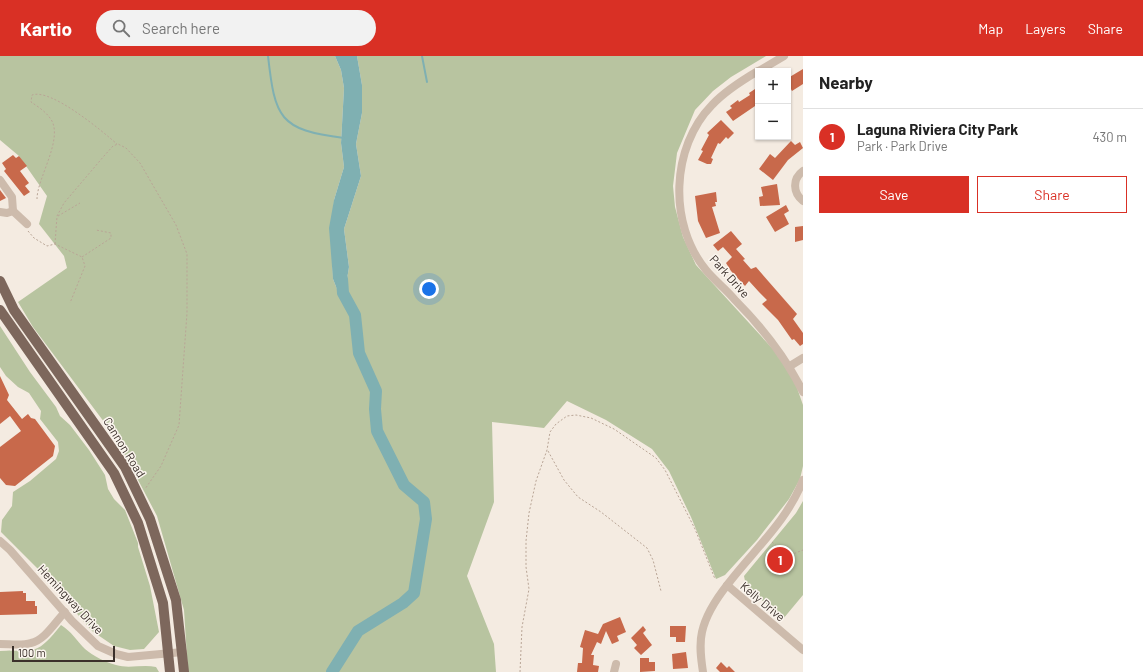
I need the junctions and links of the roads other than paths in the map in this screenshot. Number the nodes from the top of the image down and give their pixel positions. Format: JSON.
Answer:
{"nodes":[{"id":1,"x":784,"y":56,"type":"edge"},
{"id":2,"x":763,"y":68,"type":"edge"},
{"id":3,"x":755,"y":73,"type":"edge"},
{"id":4,"x":803,"y":171,"type":"edge"},
{"id":5,"x":0,"y":180,"type":"edge"},
{"id":6,"x":803,"y":201,"type":"edge"},
{"id":7,"x":13,"y":211,"type":"junction"},
{"id":8,"x":0,"y":212,"type":"edge"},
{"id":9,"x":26,"y":225,"type":"road end"},
{"id":10,"x":0,"y":281,"type":"edge"},
{"id":11,"x":0,"y":310,"type":"edge"},
{"id":12,"x":803,"y":358,"type":"edge"},
{"id":13,"x":790,"y":366,"type":"junction"},
{"id":14,"x":803,"y":392,"type":"edge"},
{"id":15,"x":803,"y":480,"type":"edge"},
{"id":16,"x":0,"y":541,"type":"edge"},
{"id":17,"x":727,"y":585,"type":"junction"},
{"id":18,"x":65,"y":612,"type":"junction"},
{"id":19,"x":0,"y":644,"type":"edge"},
{"id":20,"x":803,"y":650,"type":"edge"},
{"id":21,"x":183,"y":652,"type":"junction"},
{"id":22,"x":169,"y":654,"type":"junction"},
{"id":23,"x":170,"y":672,"type":"edge"},
{"id":24,"x":184,"y":672,"type":"edge"},
{"id":25,"x":703,"y":672,"type":"edge"}],
"edges":[{"from":1,"to":2,"type":"street","name":"Park Drive"},
{"from":3,"to":13,"type":"street","name":"Park Drive"},
{"from":4,"to":6,"type":"street"},
{"from":5,"to":7,"type":"street"},
{"from":7,"to":8,"type":"street"},
{"from":7,"to":9,"type":"street"},
{"from":10,"to":21,"type":"main road","name":"Cannon Road"},
{"from":11,"to":22,"type":"main road","name":"Cannon Road"},
{"from":12,"to":13,"type":"street"},
{"from":13,"to":14,"type":"street","name":"Park Drive"},
{"from":15,"to":17,"type":"street"},
{"from":16,"to":18,"type":"street","name":"Hemingway Drive"},
{"from":17,"to":20,"type":"street","name":"Kelly Drive"},
{"from":17,"to":25,"type":"street"},
{"from":18,"to":19,"type":"street"},
{"from":18,"to":22,"type":"street","name":"Hemingway Drive"},
{"from":21,"to":22,"type":"street","name":"Hemingway Drive"},
{"from":21,"to":24,"type":"main road","name":"Cannon Road"},
{"from":22,"to":23,"type":"main road","name":"Cannon Road"}]}
